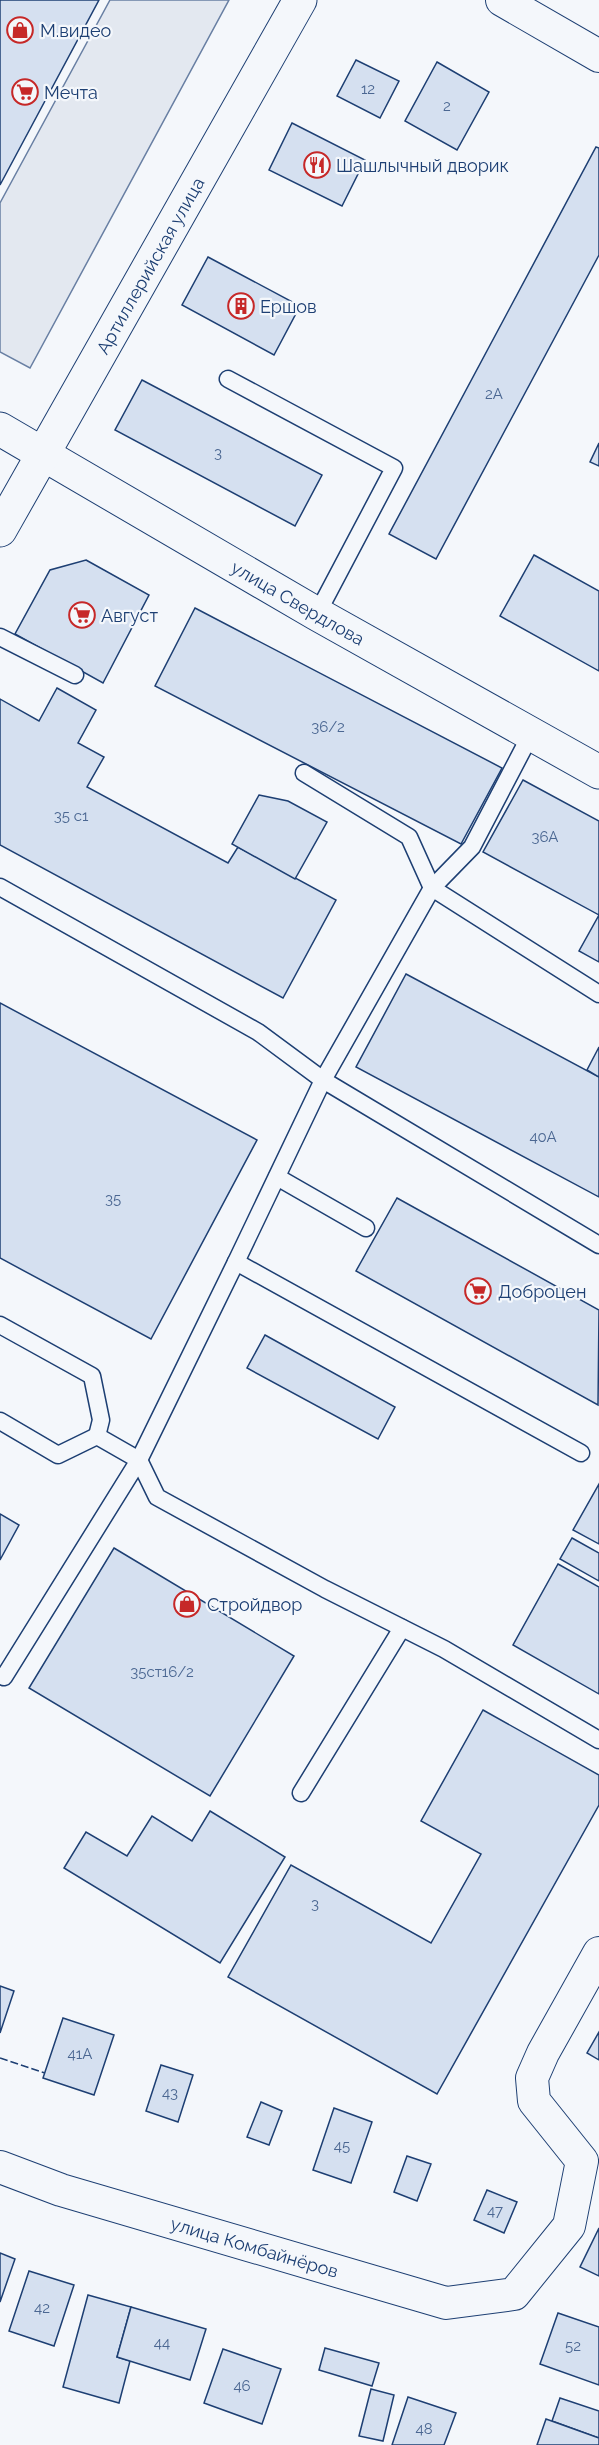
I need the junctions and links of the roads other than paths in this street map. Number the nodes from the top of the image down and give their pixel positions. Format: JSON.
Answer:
{"nodes":[{"id":1,"x":300,"y":0,"type":"edge"},
{"id":2,"x":502,"y":0,"type":"edge"},
{"id":3,"x":599,"y":57,"type":"edge"},
{"id":4,"x":228,"y":379,"type":"dead end"},
{"id":5,"x":0,"y":429,"type":"edge"},
{"id":6,"x":43,"y":454,"type":"junction"},
{"id":7,"x":0,"y":530,"type":"edge"},
{"id":8,"x":317,"y":614,"type":"junction"},
{"id":9,"x":0,"y":638,"type":"edge"},
{"id":10,"x":75,"y":675,"type":"dead end"},
{"id":11,"x":531,"y":734,"type":"junction"},
{"id":12,"x":599,"y":772,"type":"edge"},
{"id":13,"x":304,"y":773,"type":"dead end"},
{"id":14,"x":0,"y":886,"type":"edge"},
{"id":15,"x":432,"y":888,"type":"junction"},
{"id":16,"x":599,"y":994,"type":"edge"},
{"id":17,"x":323,"y":1080,"type":"junction"},
{"id":18,"x":277,"y":1177,"type":"junction"},
{"id":19,"x":366,"y":1228,"type":"dead end"},
{"id":20,"x":599,"y":1245,"type":"edge"},
{"id":21,"x":236,"y":1262,"type":"junction"},
{"id":22,"x":0,"y":1325,"type":"edge"},
{"id":23,"x":0,"y":1421,"type":"edge"},
{"id":24,"x":97,"y":1436,"type":"junction"},
{"id":25,"x":582,"y":1453,"type":"dead end"},
{"id":26,"x":139,"y":1460,"type":"junction"},
{"id":27,"x":402,"y":1628,"type":"junction"},
{"id":28,"x":4,"y":1677,"type":"dead end"},
{"id":29,"x":599,"y":1740,"type":"edge"},
{"id":30,"x":301,"y":1793,"type":"dead end"},
{"id":31,"x":599,"y":1953,"type":"edge"},
{"id":32,"x":590,"y":2165,"type":"edge"},
{"id":33,"x":0,"y":2167,"type":"edge"}],
"edges":[{"from":1,"to":6,"type":"street","name":"Артиллерийская улица"},
{"from":2,"to":3,"type":"street"},
{"from":4,"to":8,"type":"lane"},
{"from":5,"to":6,"type":"street","name":"улица Свердлова"},
{"from":6,"to":7,"type":"street","name":"Артиллерийская улица"},
{"from":6,"to":8,"type":"street","name":"улица Свердлова"},
{"from":8,"to":11,"type":"street","name":"улица Свердлова"},
{"from":9,"to":10,"type":"lane"},
{"from":11,"to":12,"type":"street","name":"улица Свердлова"},
{"from":11,"to":15,"type":"lane"},
{"from":13,"to":15,"type":"lane"},
{"from":14,"to":17,"type":"lane"},
{"from":15,"to":16,"type":"lane"},
{"from":15,"to":17,"type":"lane"},
{"from":17,"to":18,"type":"lane"},
{"from":17,"to":20,"type":"lane"},
{"from":18,"to":19,"type":"lane"},
{"from":18,"to":21,"type":"lane"},
{"from":21,"to":25,"type":"lane"},
{"from":21,"to":26,"type":"lane"},
{"from":22,"to":24,"type":"lane"},
{"from":23,"to":24,"type":"lane"},
{"from":24,"to":26,"type":"lane"},
{"from":26,"to":27,"type":"lane"},
{"from":26,"to":28,"type":"lane"},
{"from":27,"to":29,"type":"lane"},
{"from":27,"to":30,"type":"lane"},
{"from":31,"to":32,"type":"street"},
{"from":32,"to":33,"type":"street","name":"улица Комбайнёров"}]}
